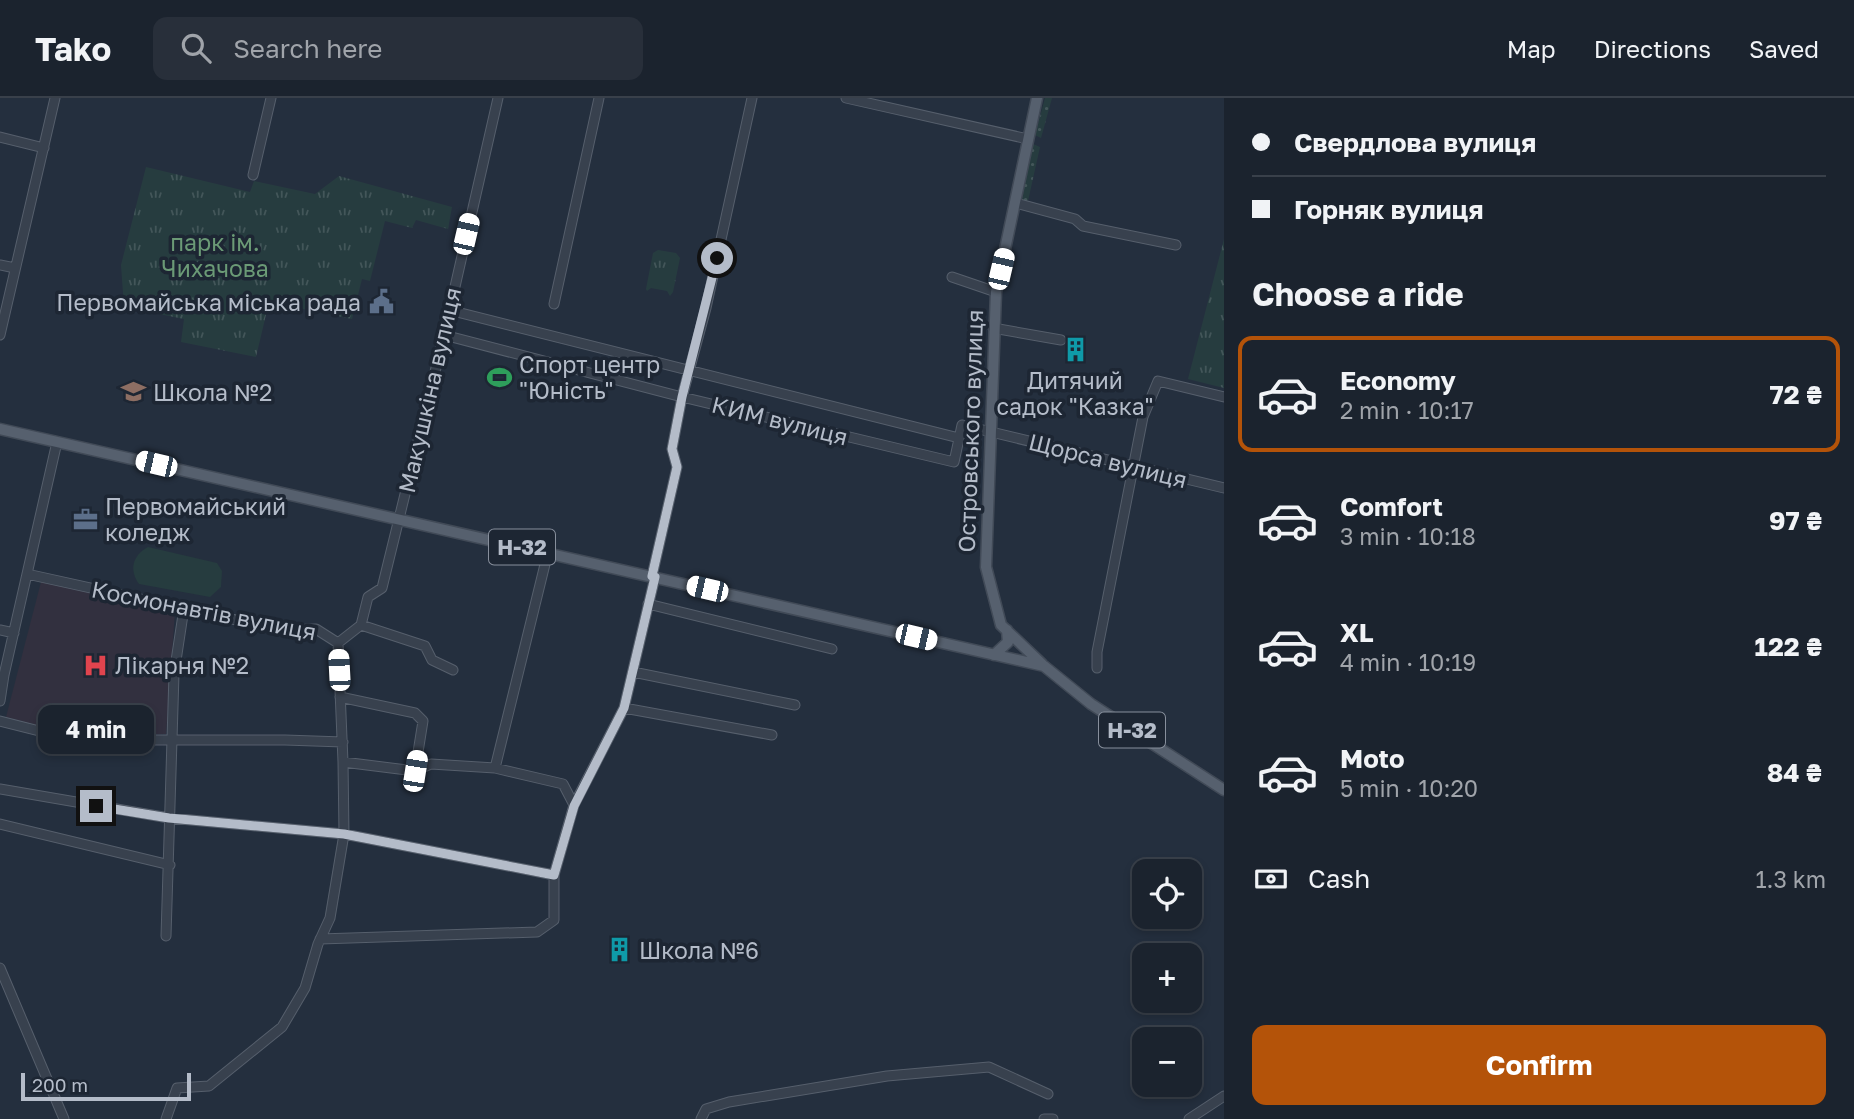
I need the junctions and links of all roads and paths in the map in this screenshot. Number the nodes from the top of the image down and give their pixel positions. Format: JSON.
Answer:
{"nodes":[{"id":1,"x":55,"y":98,"type":"edge"},
{"id":2,"x":271,"y":98,"type":"edge"},
{"id":3,"x":498,"y":98,"type":"edge"},
{"id":4,"x":599,"y":98,"type":"edge"},
{"id":5,"x":752,"y":98,"type":"edge"},
{"id":6,"x":846,"y":98,"type":"edge"},
{"id":7,"x":1037,"y":98,"type":"edge"},
{"id":8,"x":895,"y":103,"type":"edge"},
{"id":9,"x":0,"y":137,"type":"edge"},
{"id":10,"x":1028,"y":139,"type":"junction"},
{"id":11,"x":44,"y":148,"type":"junction"},
{"id":12,"x":253,"y":175,"type":"dead end"},
{"id":13,"x":1016,"y":203,"type":"junction"},
{"id":14,"x":1176,"y":245,"type":"dead end"},
{"id":15,"x":0,"y":265,"type":"edge"},
{"id":16,"x":15,"y":268,"type":"junction"},
{"id":17,"x":952,"y":277,"type":"dead end"},
{"id":18,"x":996,"y":292,"type":"junction"},
{"id":19,"x":554,"y":304,"type":"dead end"},
{"id":20,"x":449,"y":310,"type":"junction"},
{"id":21,"x":993,"y":328,"type":"junction"},
{"id":22,"x":0,"y":335,"type":"edge"},
{"id":23,"x":444,"y":335,"type":"junction"},
{"id":24,"x":1061,"y":340,"type":"dead end"},
{"id":25,"x":688,"y":372,"type":"junction"},
{"id":26,"x":682,"y":397,"type":"junction"},
{"id":27,"x":1224,"y":397,"type":"edge"},
{"id":28,"x":0,"y":429,"type":"edge"},
{"id":29,"x":992,"y":431,"type":"junction"},
{"id":30,"x":959,"y":438,"type":"junction"},
{"id":31,"x":57,"y":442,"type":"junction"},
{"id":32,"x":1133,"y":466,"type":"junction"},
{"id":33,"x":1224,"y":488,"type":"edge"},
{"id":34,"x":398,"y":519,"type":"junction"},
{"id":35,"x":548,"y":552,"type":"junction"},
{"id":36,"x":27,"y":574,"type":"junction"},
{"id":37,"x":653,"y":576,"type":"junction"},
{"id":38,"x":648,"y":604,"type":"junction"},
{"id":39,"x":184,"y":608,"type":"junction"},
{"id":40,"x":361,"y":625,"type":"junction"},
{"id":41,"x":0,"y":630,"type":"edge"},
{"id":42,"x":1007,"y":630,"type":"junction"},
{"id":43,"x":13,"y":633,"type":"junction"},
{"id":44,"x":338,"y":643,"type":"junction"},
{"id":45,"x":831,"y":649,"type":"dead end"},
{"id":46,"x":994,"y":655,"type":"junction"},
{"id":47,"x":1044,"y":666,"type":"junction"},
{"id":48,"x":1097,"y":668,"type":"dead end"},
{"id":49,"x":453,"y":670,"type":"dead end"},
{"id":50,"x":632,"y":672,"type":"junction"},
{"id":51,"x":340,"y":697,"type":"junction"},
{"id":52,"x":0,"y":701,"type":"edge"},
{"id":53,"x":795,"y":705,"type":"dead end"},
{"id":54,"x":624,"y":708,"type":"junction"},
{"id":55,"x":0,"y":721,"type":"edge"},
{"id":56,"x":772,"y":735,"type":"dead end"},
{"id":57,"x":172,"y":740,"type":"junction"},
{"id":58,"x":343,"y":743,"type":"junction"},
{"id":59,"x":343,"y":762,"type":"junction"},
{"id":60,"x":495,"y":768,"type":"junction"},
{"id":61,"x":415,"y":771,"type":"junction"},
{"id":62,"x":0,"y":789,"type":"edge"},
{"id":63,"x":1224,"y":790,"type":"edge"},
{"id":64,"x":574,"y":806,"type":"junction"},
{"id":65,"x":169,"y":818,"type":"junction"},
{"id":66,"x":0,"y":824,"type":"edge"},
{"id":67,"x":344,"y":834,"type":"junction"},
{"id":68,"x":170,"y":865,"type":"junction"},
{"id":69,"x":554,"y":875,"type":"junction"},
{"id":70,"x":166,"y":936,"type":"dead end"},
{"id":71,"x":320,"y":939,"type":"junction"},
{"id":72,"x":0,"y":968,"type":"edge"},
{"id":73,"x":1048,"y":1094,"type":"dead end"},
{"id":74,"x":1224,"y":1096,"type":"edge"},
{"id":75,"x":65,"y":1119,"type":"edge"},
{"id":76,"x":166,"y":1119,"type":"edge"},
{"id":77,"x":701,"y":1119,"type":"edge"},
{"id":78,"x":1044,"y":1119,"type":"edge"},
{"id":79,"x":1052,"y":1119,"type":"edge"},
{"id":80,"x":1189,"y":1119,"type":"edge"}],
"edges":[{"from":1,"to":11,"type":"street"},
{"from":2,"to":12,"type":"street"},
{"from":3,"to":20,"type":"street","name":"Макушкіна вулиця"},
{"from":4,"to":19,"type":"street"},
{"from":5,"to":25,"type":"street"},
{"from":6,"to":8,"type":"street"},
{"from":7,"to":10,"type":"main road","name":"Островського вулиця"},
{"from":8,"to":10,"type":"street"},
{"from":9,"to":11,"type":"street"},
{"from":10,"to":13,"type":"main road","name":"Островського вулиця"},
{"from":11,"to":16,"type":"street"},
{"from":13,"to":14,"type":"street"},
{"from":13,"to":18,"type":"main road","name":"Островського вулиця"},
{"from":15,"to":16,"type":"street"},
{"from":16,"to":22,"type":"street"},
{"from":17,"to":18,"type":"street"},
{"from":18,"to":21,"type":"main road","name":"Островського вулиця"},
{"from":20,"to":23,"type":"street","name":"Макушкіна вулиця"},
{"from":20,"to":25,"type":"street","name":"КИМ вулиця"},
{"from":21,"to":24,"type":"street"},
{"from":21,"to":29,"type":"main road","name":"Островського вулиця"},
{"from":23,"to":26,"type":"street","name":"КИМ вулиця"},
{"from":23,"to":34,"type":"street","name":"Макушкіна вулиця"},
{"from":25,"to":26,"type":"street"},
{"from":25,"to":30,"type":"street","name":"КИМ вулиця"},
{"from":26,"to":30,"type":"street","name":"КИМ вулиця"},
{"from":26,"to":37,"type":"street"},
{"from":27,"to":32,"type":"street"},
{"from":28,"to":31,"type":"main road","number":"Н-32"},
{"from":29,"to":30,"type":"street","name":"Щорса вулиця"},
{"from":29,"to":32,"type":"street","name":"Щорса вулиця"},
{"from":29,"to":42,"type":"main road","name":"Островського вулиця"},
{"from":31,"to":34,"type":"main road","number":"Н-32"},
{"from":31,"to":36,"type":"street"},
{"from":32,"to":33,"type":"street","name":"Щорса вулиця"},
{"from":32,"to":48,"type":"street"},
{"from":34,"to":35,"type":"main road","number":"Н-32"},
{"from":34,"to":40,"type":"street","name":"Макушкіна вулиця"},
{"from":35,"to":37,"type":"main road","number":"Н-32"},
{"from":35,"to":60,"type":"street"},
{"from":36,"to":39,"type":"street","name":"Космонавтів вулиця"},
{"from":36,"to":43,"type":"street"},
{"from":37,"to":38,"type":"street"},
{"from":37,"to":46,"type":"main road","number":"Н-32"},
{"from":38,"to":45,"type":"street"},
{"from":38,"to":50,"type":"street"},
{"from":39,"to":44,"type":"street","name":"Космонавтів вулиця"},
{"from":39,"to":57,"type":"street"},
{"from":40,"to":44,"type":"street"},
{"from":40,"to":49,"type":"street"},
{"from":41,"to":43,"type":"street"},
{"from":42,"to":46,"type":"main road"},
{"from":42,"to":47,"type":"main road","name":"Островського вулиця"},
{"from":43,"to":52,"type":"street"},
{"from":44,"to":51,"type":"street"},
{"from":46,"to":47,"type":"main road","number":"Н-32"},
{"from":47,"to":63,"type":"main road","number":"Н-32"},
{"from":50,"to":53,"type":"street"},
{"from":50,"to":54,"type":"street"},
{"from":51,"to":58,"type":"street"},
{"from":51,"to":61,"type":"street"},
{"from":54,"to":56,"type":"street"},
{"from":54,"to":64,"type":"street"},
{"from":55,"to":57,"type":"street"},
{"from":57,"to":58,"type":"street"},
{"from":57,"to":65,"type":"street"},
{"from":58,"to":59,"type":"street"},
{"from":59,"to":61,"type":"street"},
{"from":59,"to":67,"type":"street"},
{"from":60,"to":61,"type":"street"},
{"from":60,"to":64,"type":"street"},
{"from":62,"to":65,"type":"street"},
{"from":64,"to":69,"type":"street"},
{"from":65,"to":67,"type":"street"},
{"from":65,"to":68,"type":"street"},
{"from":66,"to":68,"type":"street"},
{"from":67,"to":69,"type":"street"},
{"from":67,"to":71,"type":"street"},
{"from":68,"to":70,"type":"street"},
{"from":69,"to":71,"type":"street"},
{"from":71,"to":76,"type":"street"},
{"from":72,"to":75,"type":"street"},
{"from":73,"to":77,"type":"street"},
{"from":74,"to":80,"type":"street"},
{"from":78,"to":79,"type":"street"}]}
